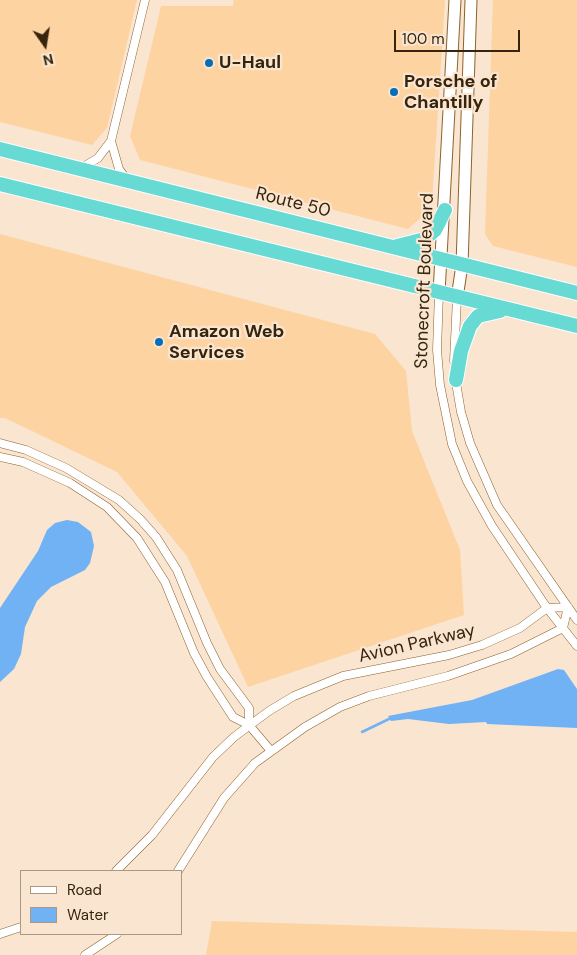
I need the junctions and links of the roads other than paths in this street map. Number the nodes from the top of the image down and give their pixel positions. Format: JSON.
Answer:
{"nodes":[{"id":1,"x":145,"y":0,"type":"edge"},
{"id":2,"x":455,"y":0,"type":"edge"},
{"id":3,"x":471,"y":0,"type":"edge"},
{"id":4,"x":111,"y":141,"type":"junction"},
{"id":5,"x":0,"y":148,"type":"edge"},
{"id":6,"x":80,"y":169,"type":"junction"},
{"id":7,"x":127,"y":180,"type":"junction"},
{"id":8,"x":0,"y":184,"type":"edge"},
{"id":9,"x":445,"y":210,"type":"junction"},
{"id":10,"x":394,"y":247,"type":"junction"},
{"id":11,"x":442,"y":259,"type":"junction"},
{"id":12,"x":462,"y":265,"type":"junction"},
{"id":13,"x":438,"y":293,"type":"junction"},
{"id":14,"x":577,"y":293,"type":"edge"},
{"id":15,"x":458,"y":298,"type":"junction"},
{"id":16,"x":507,"y":310,"type":"junction"},
{"id":17,"x":577,"y":326,"type":"edge"},
{"id":18,"x":456,"y":380,"type":"junction"},
{"id":19,"x":0,"y":443,"type":"edge"},
{"id":20,"x":0,"y":457,"type":"edge"},
{"id":21,"x":568,"y":607,"type":"junction"},
{"id":22,"x":547,"y":608,"type":"junction"},
{"id":23,"x":577,"y":620,"type":"edge"},
{"id":24,"x":563,"y":628,"type":"junction"},
{"id":25,"x":577,"y":646,"type":"edge"},
{"id":26,"x":249,"y":725,"type":"junction"},
{"id":27,"x":270,"y":751,"type":"junction"},
{"id":28,"x":117,"y":870,"type":"edge"},
{"id":29,"x":179,"y":870,"type":"edge"},
{"id":30,"x":20,"y":927,"type":"edge"},
{"id":31,"x":0,"y":934,"type":"edge"},
{"id":32,"x":115,"y":935,"type":"edge"},
{"id":33,"x":85,"y":955,"type":"edge"}],
"edges":[{"from":1,"to":4,"type":"street"},
{"from":2,"to":9,"type":"main road","name":"Stonecroft Boulevard"},
{"from":3,"to":12,"type":"main road","name":"Stonecroft Boulevard"},
{"from":4,"to":6,"type":"street"},
{"from":4,"to":7,"type":"street"},
{"from":5,"to":6,"type":"highway","name":"Route 50"},
{"from":6,"to":7,"type":"highway","name":"Route 50"},
{"from":7,"to":10,"type":"highway","name":"Route 50"},
{"from":8,"to":13,"type":"highway"},
{"from":9,"to":10,"type":"highway"},
{"from":9,"to":11,"type":"main road","name":"Stonecroft Boulevard"},
{"from":10,"to":11,"type":"highway","name":"Route 50"},
{"from":11,"to":12,"type":"highway","name":"Route 50"},
{"from":11,"to":13,"type":"main road","name":"Stonecroft Boulevard"},
{"from":12,"to":14,"type":"highway","name":"Route 50"},
{"from":12,"to":15,"type":"main road","name":"Stonecroft Boulevard"},
{"from":13,"to":15,"type":"highway"},
{"from":13,"to":22,"type":"street","name":"Stonecroft Boulevard"},
{"from":15,"to":16,"type":"highway"},
{"from":15,"to":18,"type":"street","name":"Stonecroft Boulevard"},
{"from":16,"to":17,"type":"highway"},
{"from":16,"to":18,"type":"highway"},
{"from":18,"to":21,"type":"street","name":"Stonecroft Boulevard"},
{"from":19,"to":26,"type":"street"},
{"from":20,"to":26,"type":"street"},
{"from":21,"to":22,"type":"street"},
{"from":21,"to":23,"type":"street","name":"Stonecroft Boulevard"},
{"from":21,"to":24,"type":"street"},
{"from":22,"to":24,"type":"street","name":"Stonecroft Boulevard"},
{"from":22,"to":26,"type":"street","name":"Avion Parkway"},
{"from":24,"to":25,"type":"street","name":"Stonecroft Boulevard"},
{"from":24,"to":27,"type":"street","name":"Avion Parkway"},
{"from":26,"to":27,"type":"street"},
{"from":26,"to":28,"type":"street","name":"Avion Parkway"},
{"from":27,"to":29,"type":"street","name":"Avion Parkway"},
{"from":30,"to":31,"type":"street"},
{"from":32,"to":33,"type":"street"}]}
